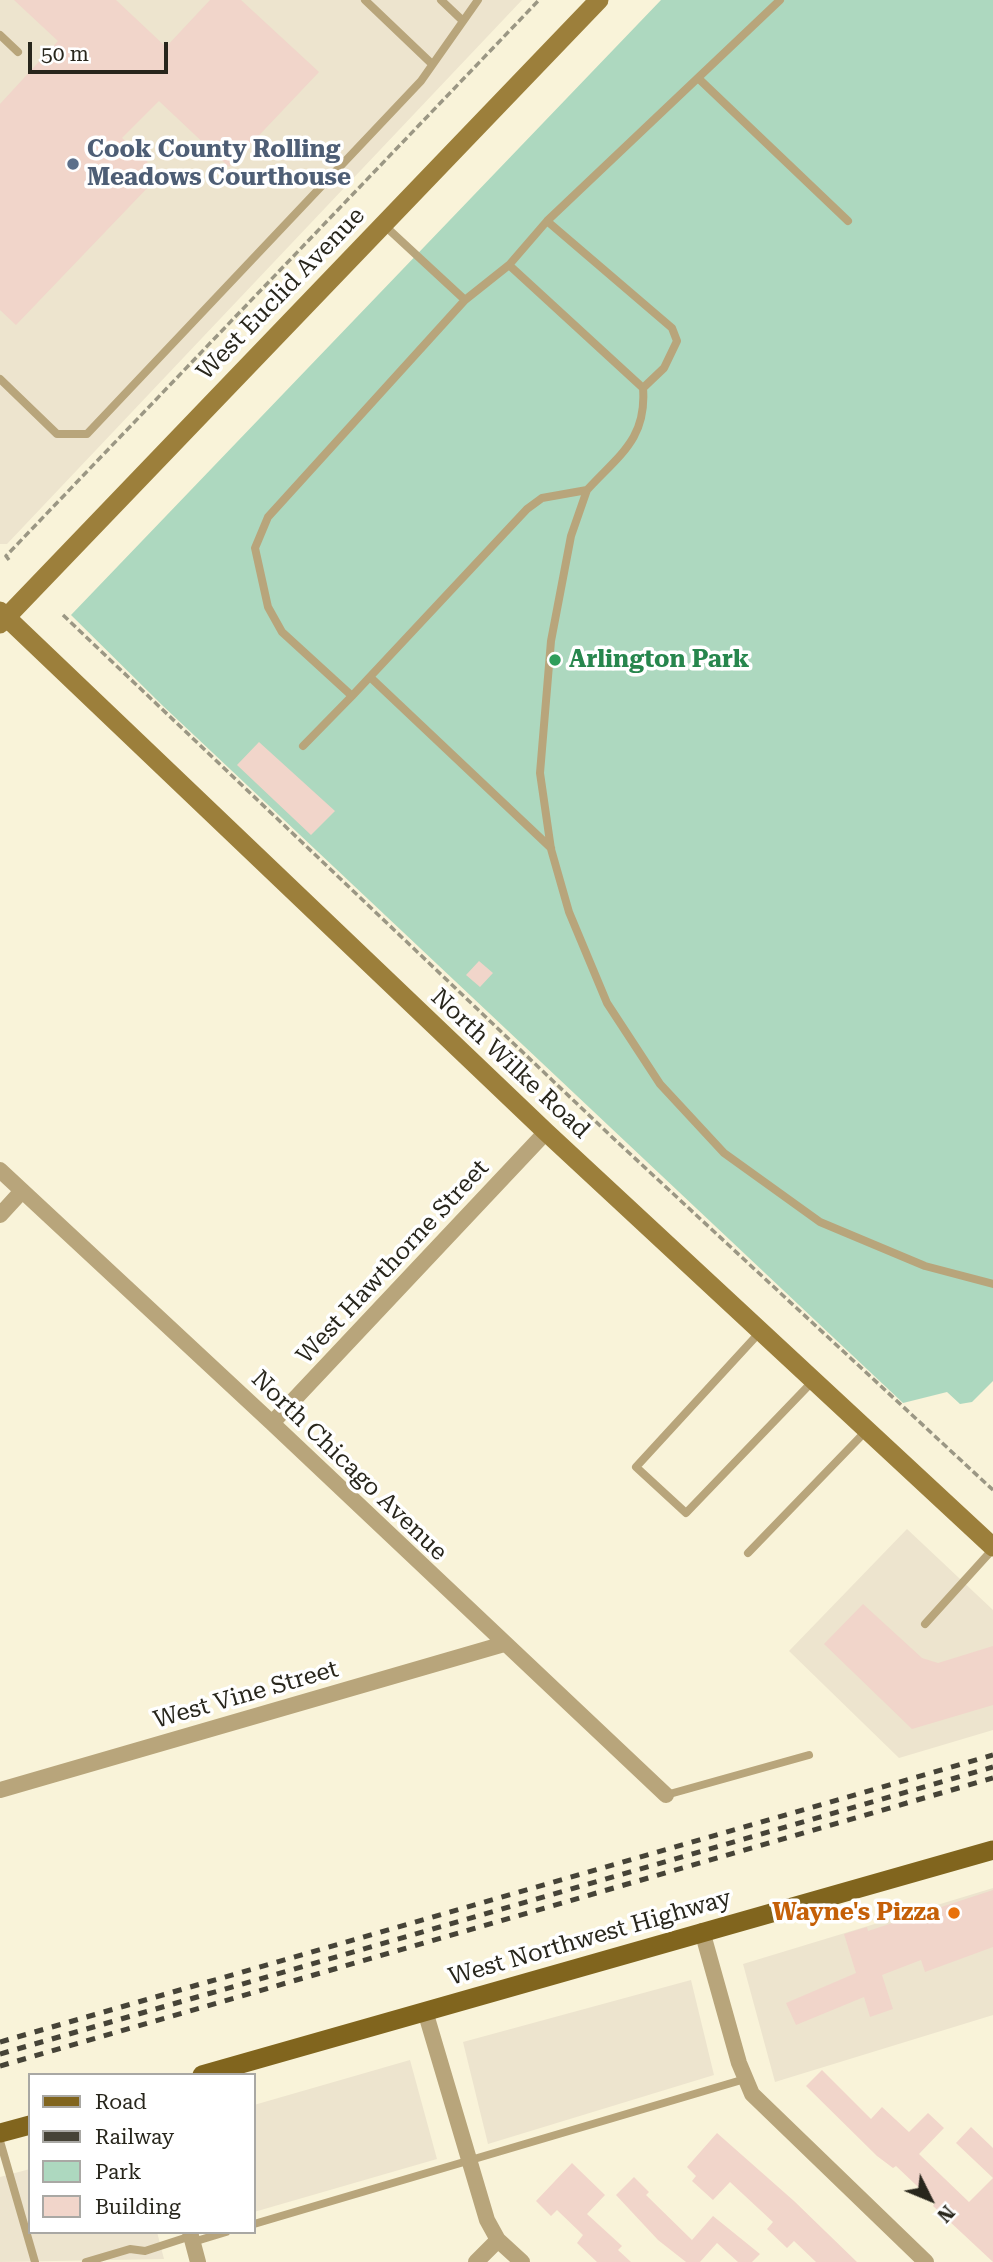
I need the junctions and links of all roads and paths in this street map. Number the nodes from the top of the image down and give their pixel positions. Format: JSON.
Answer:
{"nodes":[{"id":1,"x":365,"y":0,"type":"edge"},
{"id":2,"x":441,"y":0,"type":"edge"},
{"id":3,"x":478,"y":0,"type":"edge"},
{"id":4,"x":538,"y":0,"type":"edge"},
{"id":5,"x":599,"y":0,"type":"edge"},
{"id":6,"x":780,"y":0,"type":"edge"},
{"id":7,"x":463,"y":21,"type":"junction"},
{"id":8,"x":0,"y":35,"type":"edge"},
{"id":9,"x":18,"y":52,"type":"dead end"},
{"id":10,"x":432,"y":64,"type":"junction"},
{"id":11,"x":698,"y":78,"type":"junction"},
{"id":12,"x":547,"y":221,"type":"junction"},
{"id":13,"x":848,"y":221,"type":"dead end"},
{"id":14,"x":382,"y":224,"type":"junction"},
{"id":15,"x":509,"y":265,"type":"junction"},
{"id":16,"x":465,"y":300,"type":"junction"},
{"id":17,"x":0,"y":379,"type":"edge"},
{"id":18,"x":643,"y":388,"type":"junction"},
{"id":19,"x":587,"y":490,"type":"junction"},
{"id":20,"x":9,"y":560,"type":"dead end"},
{"id":21,"x":63,"y":615,"type":"dead end"},
{"id":22,"x":2,"y":617,"type":"edge"},
{"id":23,"x":370,"y":677,"type":"junction"},
{"id":24,"x":352,"y":696,"type":"junction"},
{"id":25,"x":303,"y":746,"type":"dead end"},
{"id":26,"x":551,"y":849,"type":"junction"},
{"id":27,"x":546,"y":1132,"type":"junction"},
{"id":28,"x":0,"y":1170,"type":"edge"},
{"id":29,"x":22,"y":1191,"type":"junction"},
{"id":30,"x":0,"y":1215,"type":"edge"},
{"id":31,"x":993,"y":1283,"type":"edge"},
{"id":32,"x":760,"y":1332,"type":"junction"},
{"id":33,"x":813,"y":1381,"type":"junction"},
{"id":34,"x":272,"y":1423,"type":"junction"},
{"id":35,"x":866,"y":1431,"type":"junction"},
{"id":36,"x":993,"y":1490,"type":"edge"},
{"id":37,"x":993,"y":1548,"type":"edge"},
{"id":38,"x":748,"y":1553,"type":"dead end"},
{"id":39,"x":925,"y":1625,"type":"dead end"},
{"id":40,"x":504,"y":1644,"type":"junction"},
{"id":41,"x":809,"y":1755,"type":"dead end"},
{"id":42,"x":0,"y":1790,"type":"edge"},
{"id":43,"x":666,"y":1796,"type":"joint"},
{"id":44,"x":993,"y":1850,"type":"edge"},
{"id":45,"x":702,"y":1931,"type":"junction"},
{"id":46,"x":425,"y":2011,"type":"junction"},
{"id":47,"x":209,"y":2073,"type":"edge"},
{"id":48,"x":745,"y":2079,"type":"junction"},
{"id":49,"x":28,"y":2126,"type":"edge"},
{"id":50,"x":0,"y":2133,"type":"edge"},
{"id":51,"x":0,"y":2141,"type":"edge"},
{"id":52,"x":470,"y":2163,"type":"junction"},
{"id":53,"x":256,"y":2223,"type":"edge"},
{"id":54,"x":212,"y":2234,"type":"edge"},
{"id":55,"x":191,"y":2237,"type":"edge"},
{"id":56,"x":498,"y":2240,"type":"junction"},
{"id":57,"x":35,"y":2262,"type":"edge"},
{"id":58,"x":86,"y":2262,"type":"edge"},
{"id":59,"x":198,"y":2262,"type":"edge"},
{"id":60,"x":476,"y":2262,"type":"edge"},
{"id":61,"x":522,"y":2262,"type":"edge"},
{"id":62,"x":926,"y":2262,"type":"edge"}],
"edges":[{"from":1,"to":10,"type":"lane"},
{"from":2,"to":7,"type":"lane"},
{"from":3,"to":7,"type":"lane"},
{"from":4,"to":20,"type":"path"},
{"from":5,"to":14,"type":"main road","name":"West Euclid Avenue"},
{"from":6,"to":11,"type":"lane"},
{"from":7,"to":10,"type":"lane"},
{"from":8,"to":9,"type":"lane"},
{"from":10,"to":17,"type":"lane"},
{"from":11,"to":12,"type":"lane"},
{"from":11,"to":13,"type":"lane"},
{"from":12,"to":15,"type":"lane"},
{"from":12,"to":18,"type":"lane"},
{"from":14,"to":16,"type":"lane"},
{"from":14,"to":22,"type":"main road","name":"West Euclid Avenue"},
{"from":15,"to":16,"type":"lane"},
{"from":15,"to":18,"type":"lane"},
{"from":16,"to":24,"type":"lane"},
{"from":18,"to":19,"type":"lane"},
{"from":19,"to":23,"type":"lane"},
{"from":19,"to":26,"type":"lane"},
{"from":21,"to":36,"type":"path"},
{"from":22,"to":27,"type":"main road","name":"North Wilke Road"},
{"from":23,"to":24,"type":"lane"},
{"from":23,"to":26,"type":"lane"},
{"from":24,"to":25,"type":"lane"},
{"from":26,"to":31,"type":"lane"},
{"from":27,"to":32,"type":"main road","name":"North Wilke Road"},
{"from":27,"to":34,"type":"street","name":"West Hawthorne Street"},
{"from":28,"to":29,"type":"street","name":"North Chicago Avenue"},
{"from":29,"to":30,"type":"street"},
{"from":29,"to":34,"type":"street","name":"North Chicago Avenue"},
{"from":32,"to":33,"type":"main road","name":"North Wilke Road"},
{"from":32,"to":33,"type":"lane"},
{"from":33,"to":35,"type":"main road","name":"North Wilke Road"},
{"from":34,"to":40,"type":"street","name":"North Chicago Avenue"},
{"from":35,"to":37,"type":"main road","name":"North Wilke Road"},
{"from":35,"to":38,"type":"lane"},
{"from":37,"to":39,"type":"lane"},
{"from":40,"to":42,"type":"street","name":"West Vine Street"},
{"from":40,"to":43,"type":"street","name":"North Chicago Avenue"},
{"from":41,"to":43,"type":"lane"},
{"from":44,"to":45,"type":"main road","name":"West Northwest Highway"},
{"from":45,"to":46,"type":"main road","name":"West Northwest Highway"},
{"from":45,"to":48,"type":"street"},
{"from":46,"to":47,"type":"main road","name":"West Northwest Highway"},
{"from":46,"to":52,"type":"street"},
{"from":48,"to":52,"type":"lane"},
{"from":48,"to":62,"type":"street"},
{"from":49,"to":50,"type":"main road"},
{"from":51,"to":57,"type":"lane"},
{"from":52,"to":53,"type":"lane"},
{"from":52,"to":56,"type":"street"},
{"from":54,"to":55,"type":"lane"},
{"from":55,"to":58,"type":"lane"},
{"from":55,"to":59,"type":"street"},
{"from":56,"to":60,"type":"street"},
{"from":56,"to":61,"type":"street"}]}
